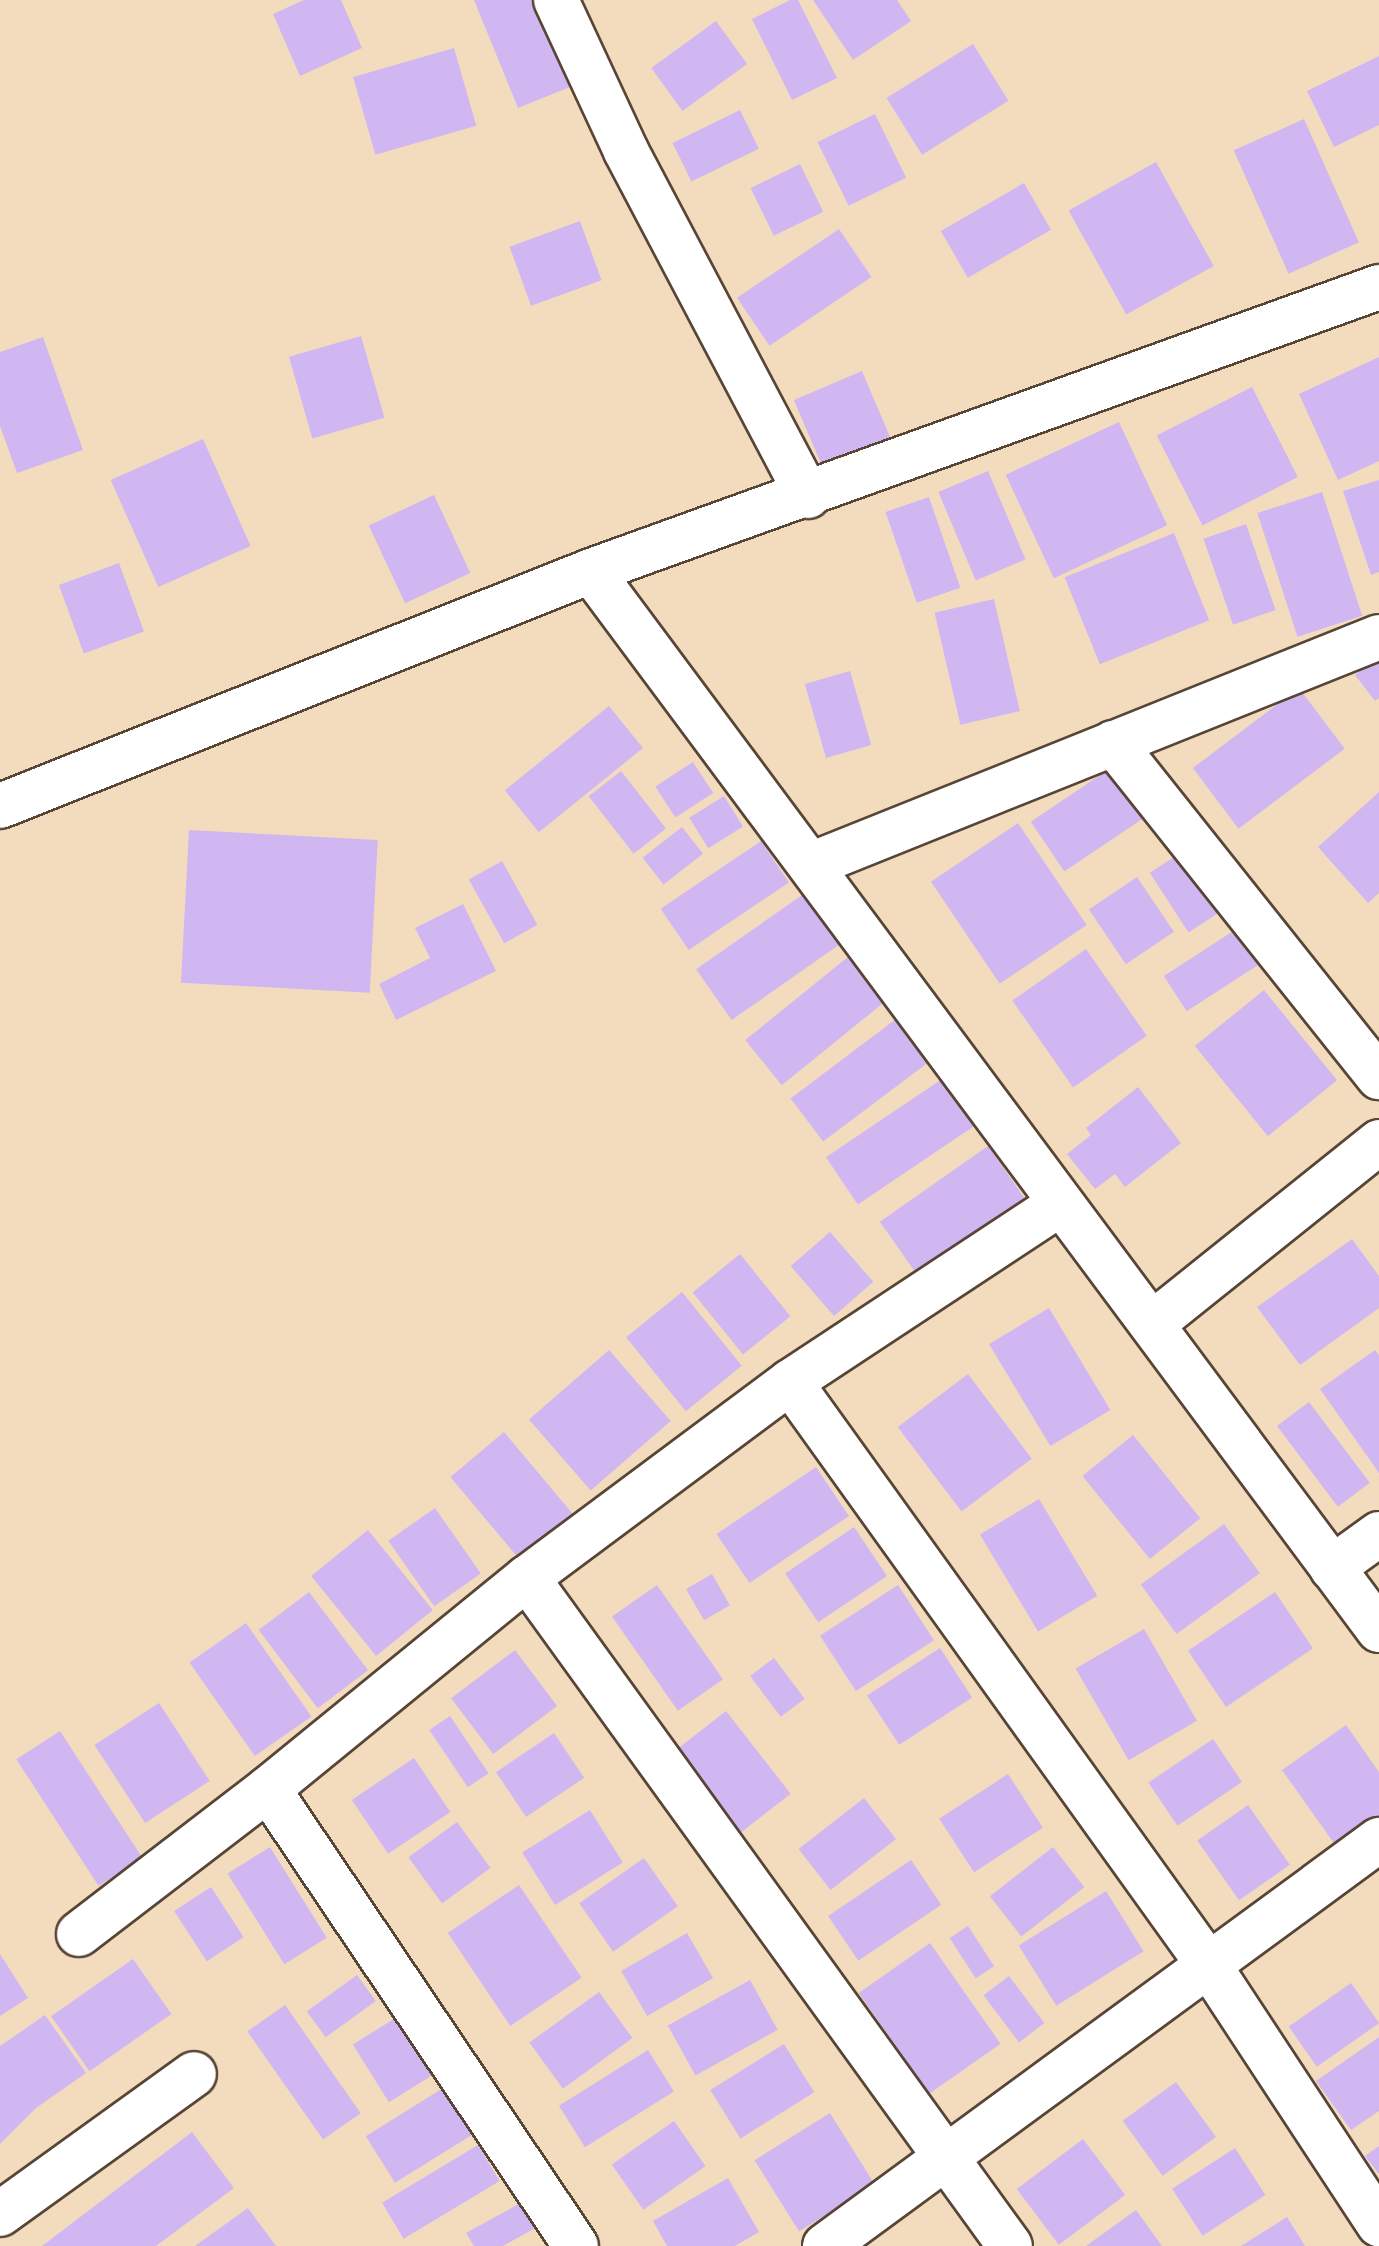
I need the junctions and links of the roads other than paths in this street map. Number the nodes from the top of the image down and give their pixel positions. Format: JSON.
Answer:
{"nodes":[{"id":1,"x":556,"y":0,"type":"edge"},
{"id":2,"x":1379,"y":287,"type":"edge"},
{"id":3,"x":808,"y":496,"type":"junction"},
{"id":4,"x":591,"y":571,"type":"junction"},
{"id":5,"x":1379,"y":637,"type":"edge"},
{"id":6,"x":1113,"y":743,"type":"junction"},
{"id":7,"x":0,"y":806,"type":"edge"},
{"id":8,"x":813,"y":864,"type":"junction"},
{"id":9,"x":1379,"y":1077,"type":"edge"},
{"id":10,"x":1379,"y":1142,"type":"edge"},
{"id":11,"x":1058,"y":1205,"type":"junction"},
{"id":12,"x":1152,"y":1324,"type":"junction"},
{"id":13,"x":790,"y":1382,"type":"junction"},
{"id":14,"x":1379,"y":1534,"type":"edge"},
{"id":15,"x":1332,"y":1568,"type":"junction"},
{"id":16,"x":527,"y":1578,"type":"junction"},
{"id":17,"x":1379,"y":1630,"type":"edge"},
{"id":18,"x":268,"y":1789,"type":"junction"},
{"id":19,"x":1379,"y":1840,"type":"edge"},
{"id":20,"x":79,"y":1934,"type":"dead end"},
{"id":21,"x":1210,"y":1967,"type":"junction"},
{"id":22,"x":194,"y":2074,"type":"dead end"},
{"id":23,"x":944,"y":2156,"type":"junction"},
{"id":24,"x":0,"y":2214,"type":"edge"},
{"id":25,"x":1379,"y":2224,"type":"edge"},
{"id":26,"x":576,"y":2246,"type":"edge"},
{"id":27,"x":825,"y":2246,"type":"edge"},
{"id":28,"x":1010,"y":2246,"type":"edge"}],
"edges":[{"from":1,"to":3,"type":"street"},
{"from":2,"to":3,"type":"street"},
{"from":3,"to":4,"type":"street"},
{"from":4,"to":7,"type":"street"},
{"from":4,"to":8,"type":"street"},
{"from":5,"to":6,"type":"street"},
{"from":6,"to":8,"type":"street"},
{"from":6,"to":9,"type":"street"},
{"from":8,"to":11,"type":"street"},
{"from":10,"to":12,"type":"street"},
{"from":11,"to":12,"type":"street"},
{"from":11,"to":13,"type":"street"},
{"from":12,"to":15,"type":"street"},
{"from":13,"to":16,"type":"street"},
{"from":13,"to":21,"type":"street"},
{"from":14,"to":15,"type":"street"},
{"from":15,"to":17,"type":"street"},
{"from":16,"to":18,"type":"street"},
{"from":16,"to":23,"type":"street"},
{"from":18,"to":20,"type":"street"},
{"from":18,"to":26,"type":"street"},
{"from":19,"to":21,"type":"street"},
{"from":21,"to":23,"type":"street"},
{"from":21,"to":25,"type":"street"},
{"from":22,"to":24,"type":"street"},
{"from":23,"to":27,"type":"street"},
{"from":23,"to":28,"type":"street"}]}
